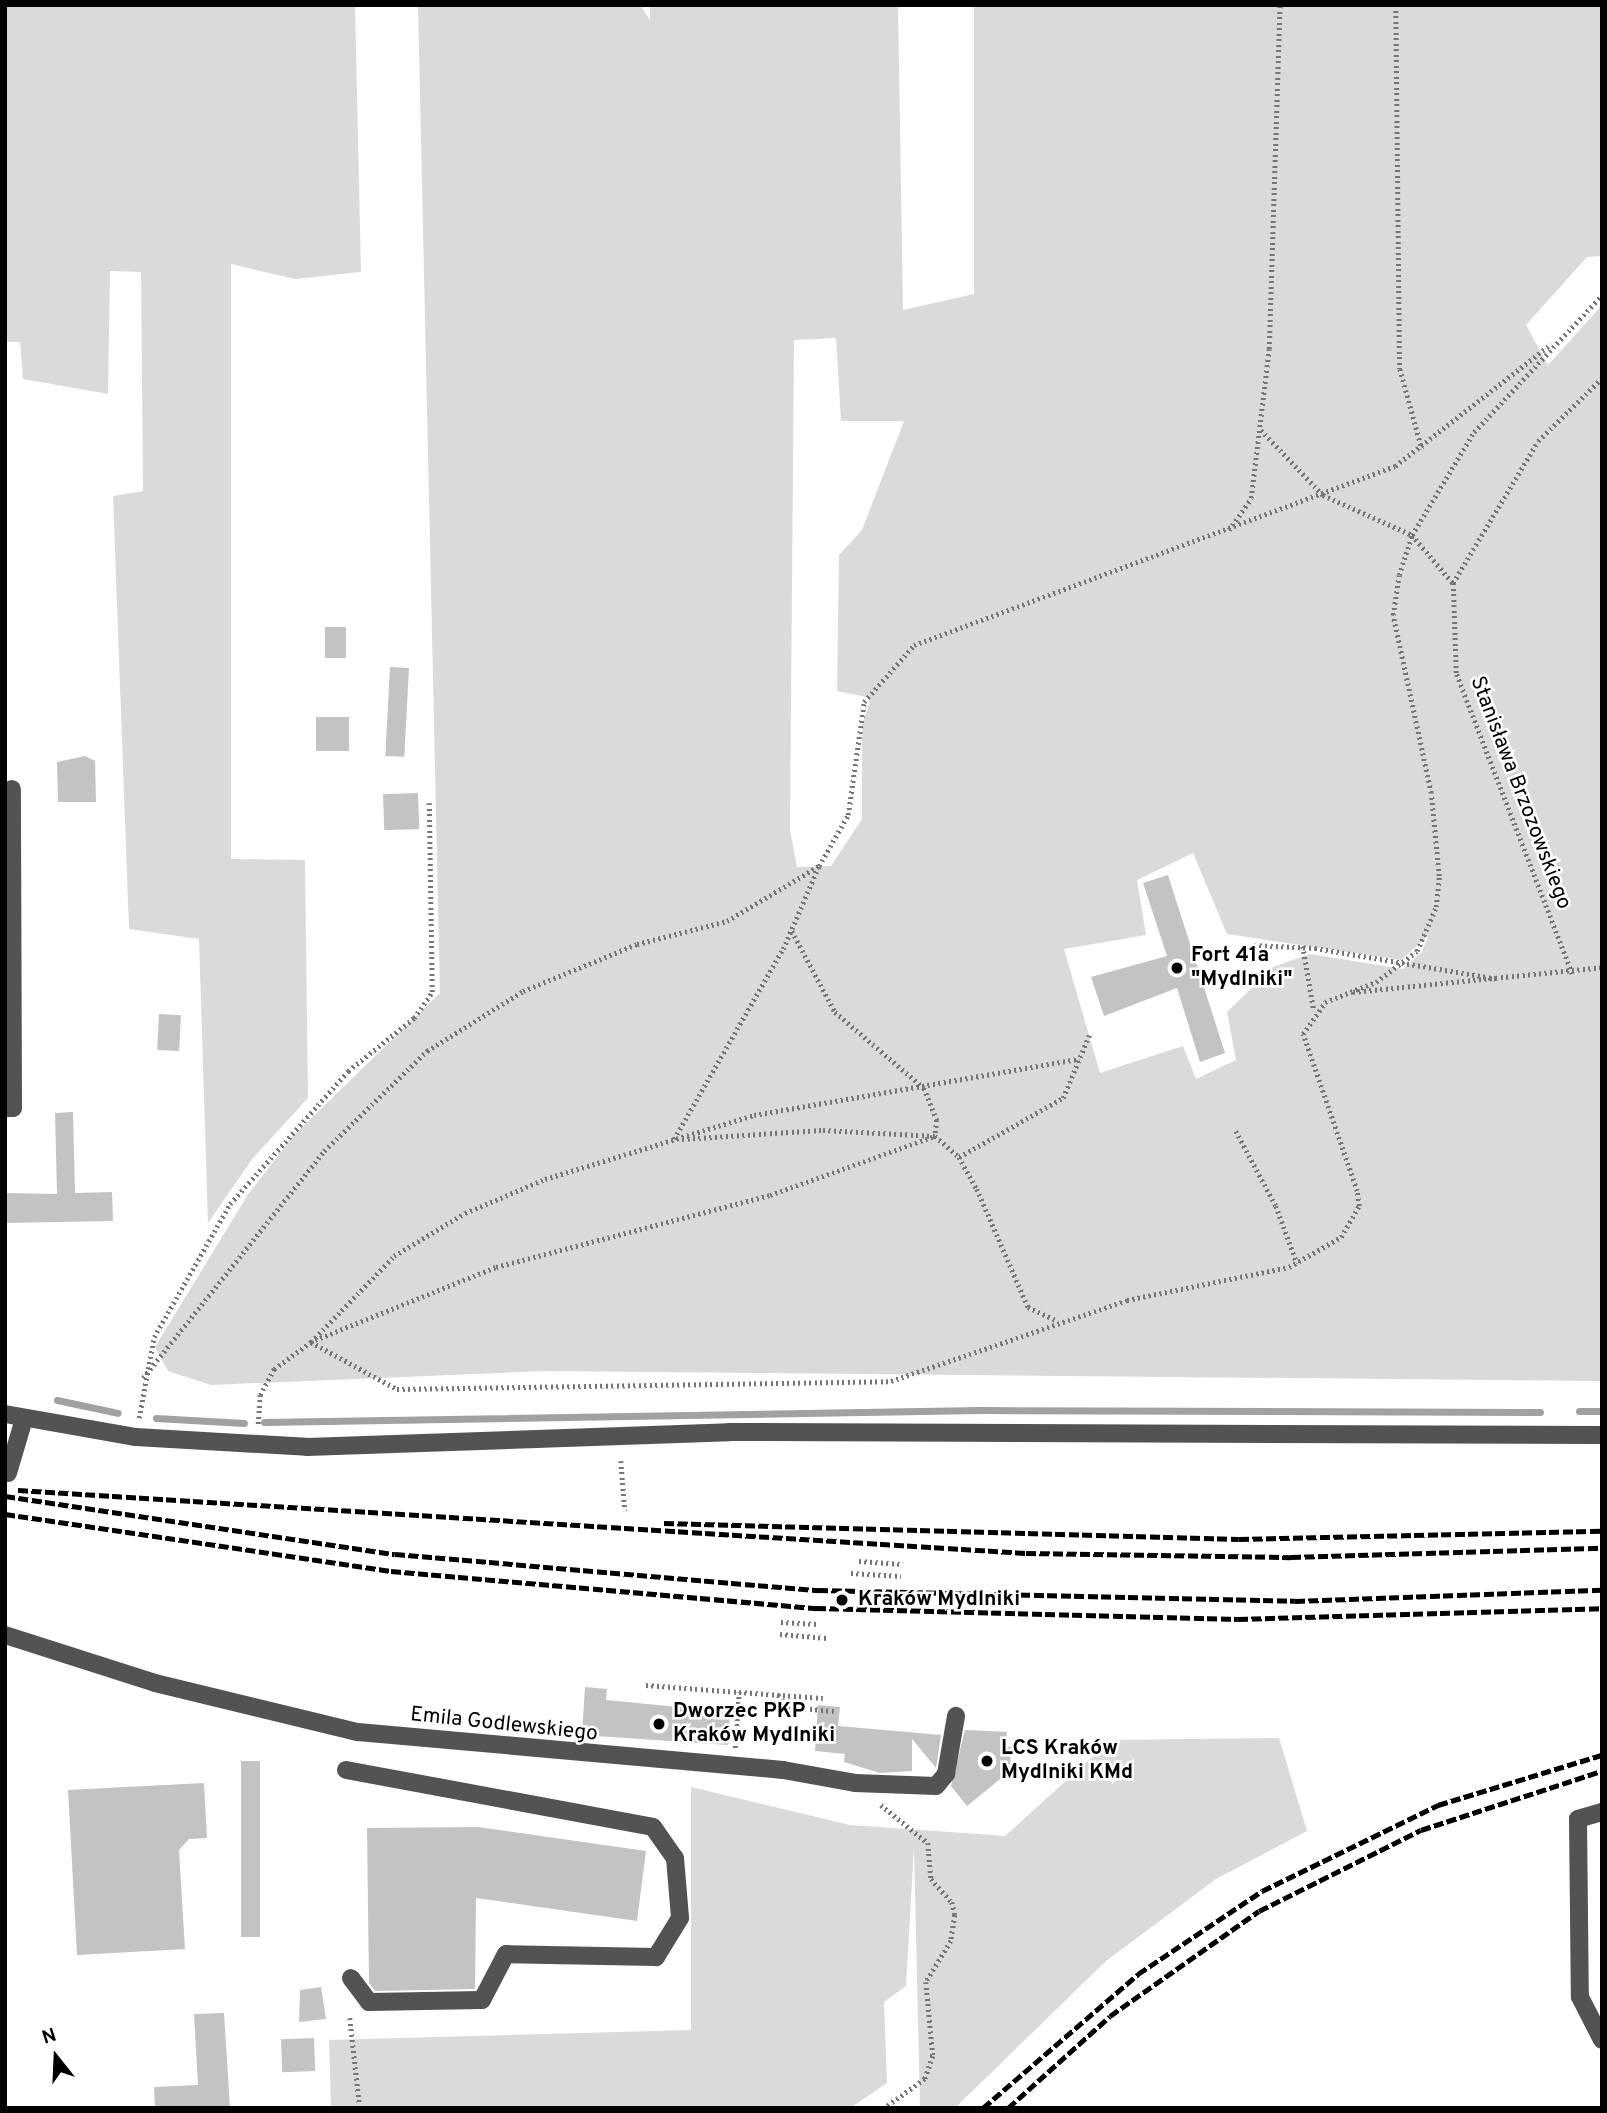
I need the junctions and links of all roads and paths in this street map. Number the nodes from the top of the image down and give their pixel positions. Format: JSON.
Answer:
{"nodes":[{"id":1,"x":1280,"y":5,"type":"edge"},
{"id":2,"x":1396,"y":5,"type":"edge"},
{"id":3,"x":1602,"y":295,"type":"edge"},
{"id":4,"x":1558,"y":340,"type":"junction"},
{"id":5,"x":1602,"y":378,"type":"edge"},
{"id":6,"x":1260,"y":429,"type":"junction"},
{"id":7,"x":1422,"y":449,"type":"junction"},
{"id":8,"x":1323,"y":495,"type":"junction"},
{"id":9,"x":1226,"y":533,"type":"junction"},
{"id":10,"x":1412,"y":535,"type":"junction"},
{"id":11,"x":1453,"y":583,"type":"junction"},
{"id":12,"x":12,"y":789,"type":"dead end"},
{"id":13,"x":429,"y":803,"type":"dead end"},
{"id":14,"x":819,"y":866,"type":"junction"},
{"id":15,"x":792,"y":931,"type":"junction"},
{"id":16,"x":1254,"y":945,"type":"dead end"},
{"id":17,"x":1303,"y":946,"type":"junction"},
{"id":18,"x":1404,"y":963,"type":"junction"},
{"id":19,"x":1602,"y":967,"type":"edge"},
{"id":20,"x":1572,"y":974,"type":"junction"},
{"id":21,"x":1506,"y":980,"type":"junction"},
{"id":22,"x":1342,"y":993,"type":"junction"},
{"id":23,"x":1314,"y":1011,"type":"junction"},
{"id":24,"x":1090,"y":1033,"type":"dead end"},
{"id":25,"x":1079,"y":1059,"type":"junction"},
{"id":26,"x":924,"y":1088,"type":"junction"},
{"id":27,"x":5,"y":1108,"type":"edge"},
{"id":28,"x":1236,"y":1131,"type":"dead end"},
{"id":29,"x":935,"y":1136,"type":"junction"},
{"id":30,"x":673,"y":1139,"type":"junction"},
{"id":31,"x":958,"y":1157,"type":"junction"},
{"id":32,"x":1298,"y":1263,"type":"junction"},
{"id":33,"x":1059,"y":1322,"type":"junction"},
{"id":34,"x":311,"y":1342,"type":"junction"},
{"id":35,"x":143,"y":1378,"type":"junction"},
{"id":36,"x":5,"y":1413,"type":"edge"},
{"id":37,"x":24,"y":1419,"type":"junction"},
{"id":38,"x":1602,"y":1435,"type":"edge"},
{"id":39,"x":136,"y":1437,"type":"junction"},
{"id":40,"x":260,"y":1444,"type":"junction"},
{"id":41,"x":621,"y":1461,"type":"dead end"},
{"id":42,"x":8,"y":1473,"type":"dead end"},
{"id":43,"x":625,"y":1511,"type":"dead end"},
{"id":44,"x":859,"y":1561,"type":"dead end"},
{"id":45,"x":902,"y":1564,"type":"dead end"},
{"id":46,"x":851,"y":1573,"type":"dead end"},
{"id":47,"x":901,"y":1576,"type":"dead end"},
{"id":48,"x":781,"y":1622,"type":"dead end"},
{"id":49,"x":818,"y":1624,"type":"dead end"},
{"id":50,"x":5,"y":1634,"type":"edge"},
{"id":51,"x":780,"y":1634,"type":"dead end"},
{"id":52,"x":827,"y":1638,"type":"dead end"},
{"id":53,"x":646,"y":1685,"type":"dead end"},
{"id":54,"x":739,"y":1692,"type":"junction"},
{"id":55,"x":777,"y":1695,"type":"junction"},
{"id":56,"x":823,"y":1698,"type":"dead end"},
{"id":57,"x":834,"y":1711,"type":"dead end"},
{"id":58,"x":274,"y":1713,"type":"junction"},
{"id":59,"x":956,"y":1716,"type":"dead end"},
{"id":60,"x":294,"y":1732,"type":"dead end"},
{"id":61,"x":734,"y":1756,"type":"dead end"},
{"id":62,"x":346,"y":1770,"type":"dead end"},
{"id":63,"x":1602,"y":1812,"type":"edge"},
{"id":64,"x":905,"y":1822,"type":"dead end"},
{"id":65,"x":351,"y":1978,"type":"dead end"},
{"id":66,"x":350,"y":2018,"type":"dead end"},
{"id":67,"x":1602,"y":2040,"type":"edge"},
{"id":68,"x":360,"y":2108,"type":"edge"},
{"id":69,"x":885,"y":2108,"type":"edge"}],
"edges":[{"from":1,"to":6,"type":"path"},
{"from":2,"to":7,"type":"path"},
{"from":3,"to":4,"type":"path"},
{"from":4,"to":7,"type":"path"},
{"from":4,"to":10,"type":"path"},
{"from":5,"to":11,"type":"path"},
{"from":6,"to":8,"type":"path"},
{"from":6,"to":9,"type":"path"},
{"from":7,"to":8,"type":"path"},
{"from":8,"to":9,"type":"path"},
{"from":8,"to":10,"type":"path"},
{"from":9,"to":14,"type":"path"},
{"from":10,"to":11,"type":"path"},
{"from":10,"to":18,"type":"path"},
{"from":11,"to":20,"type":"path","name":"Stanisława Brzozowskiego"},
{"from":12,"to":27,"type":"street"},
{"from":13,"to":35,"type":"path"},
{"from":14,"to":15,"type":"path"},
{"from":14,"to":35,"type":"path"},
{"from":15,"to":26,"type":"path"},
{"from":15,"to":30,"type":"path"},
{"from":16,"to":17,"type":"path"},
{"from":17,"to":18,"type":"path"},
{"from":17,"to":23,"type":"path"},
{"from":18,"to":21,"type":"path"},
{"from":18,"to":22,"type":"path"},
{"from":19,"to":20,"type":"path"},
{"from":20,"to":21,"type":"path"},
{"from":21,"to":22,"type":"path"},
{"from":22,"to":23,"type":"path"},
{"from":23,"to":32,"type":"path"},
{"from":24,"to":25,"type":"path"},
{"from":25,"to":26,"type":"path"},
{"from":25,"to":31,"type":"path"},
{"from":26,"to":29,"type":"path"},
{"from":26,"to":30,"type":"path"},
{"from":28,"to":32,"type":"path"},
{"from":29,"to":30,"type":"path"},
{"from":29,"to":31,"type":"path"},
{"from":29,"to":34,"type":"path"},
{"from":30,"to":34,"type":"path"},
{"from":31,"to":33,"type":"path"},
{"from":32,"to":33,"type":"path"},
{"from":33,"to":34,"type":"path"},
{"from":34,"to":40,"type":"path"},
{"from":35,"to":39,"type":"path"},
{"from":36,"to":37,"type":"street"},
{"from":37,"to":39,"type":"street"},
{"from":37,"to":42,"type":"street"},
{"from":38,"to":40,"type":"street"},
{"from":39,"to":40,"type":"street"},
{"from":41,"to":43,"type":"path"},
{"from":44,"to":45,"type":"path"},
{"from":46,"to":47,"type":"path"},
{"from":48,"to":49,"type":"path"},
{"from":50,"to":58,"type":"street","name":"Emila Godlewskiego"},
{"from":51,"to":52,"type":"path"},
{"from":53,"to":54,"type":"path"},
{"from":54,"to":55,"type":"path"},
{"from":54,"to":61,"type":"path"},
{"from":55,"to":56,"type":"path"},
{"from":55,"to":57,"type":"path"},
{"from":58,"to":59,"type":"street","name":"Emila Godlewskiego"},
{"from":58,"to":60,"type":"street"},
{"from":62,"to":65,"type":"street"},
{"from":63,"to":67,"type":"street"},
{"from":64,"to":69,"type":"path"},
{"from":66,"to":68,"type":"path"}]}
